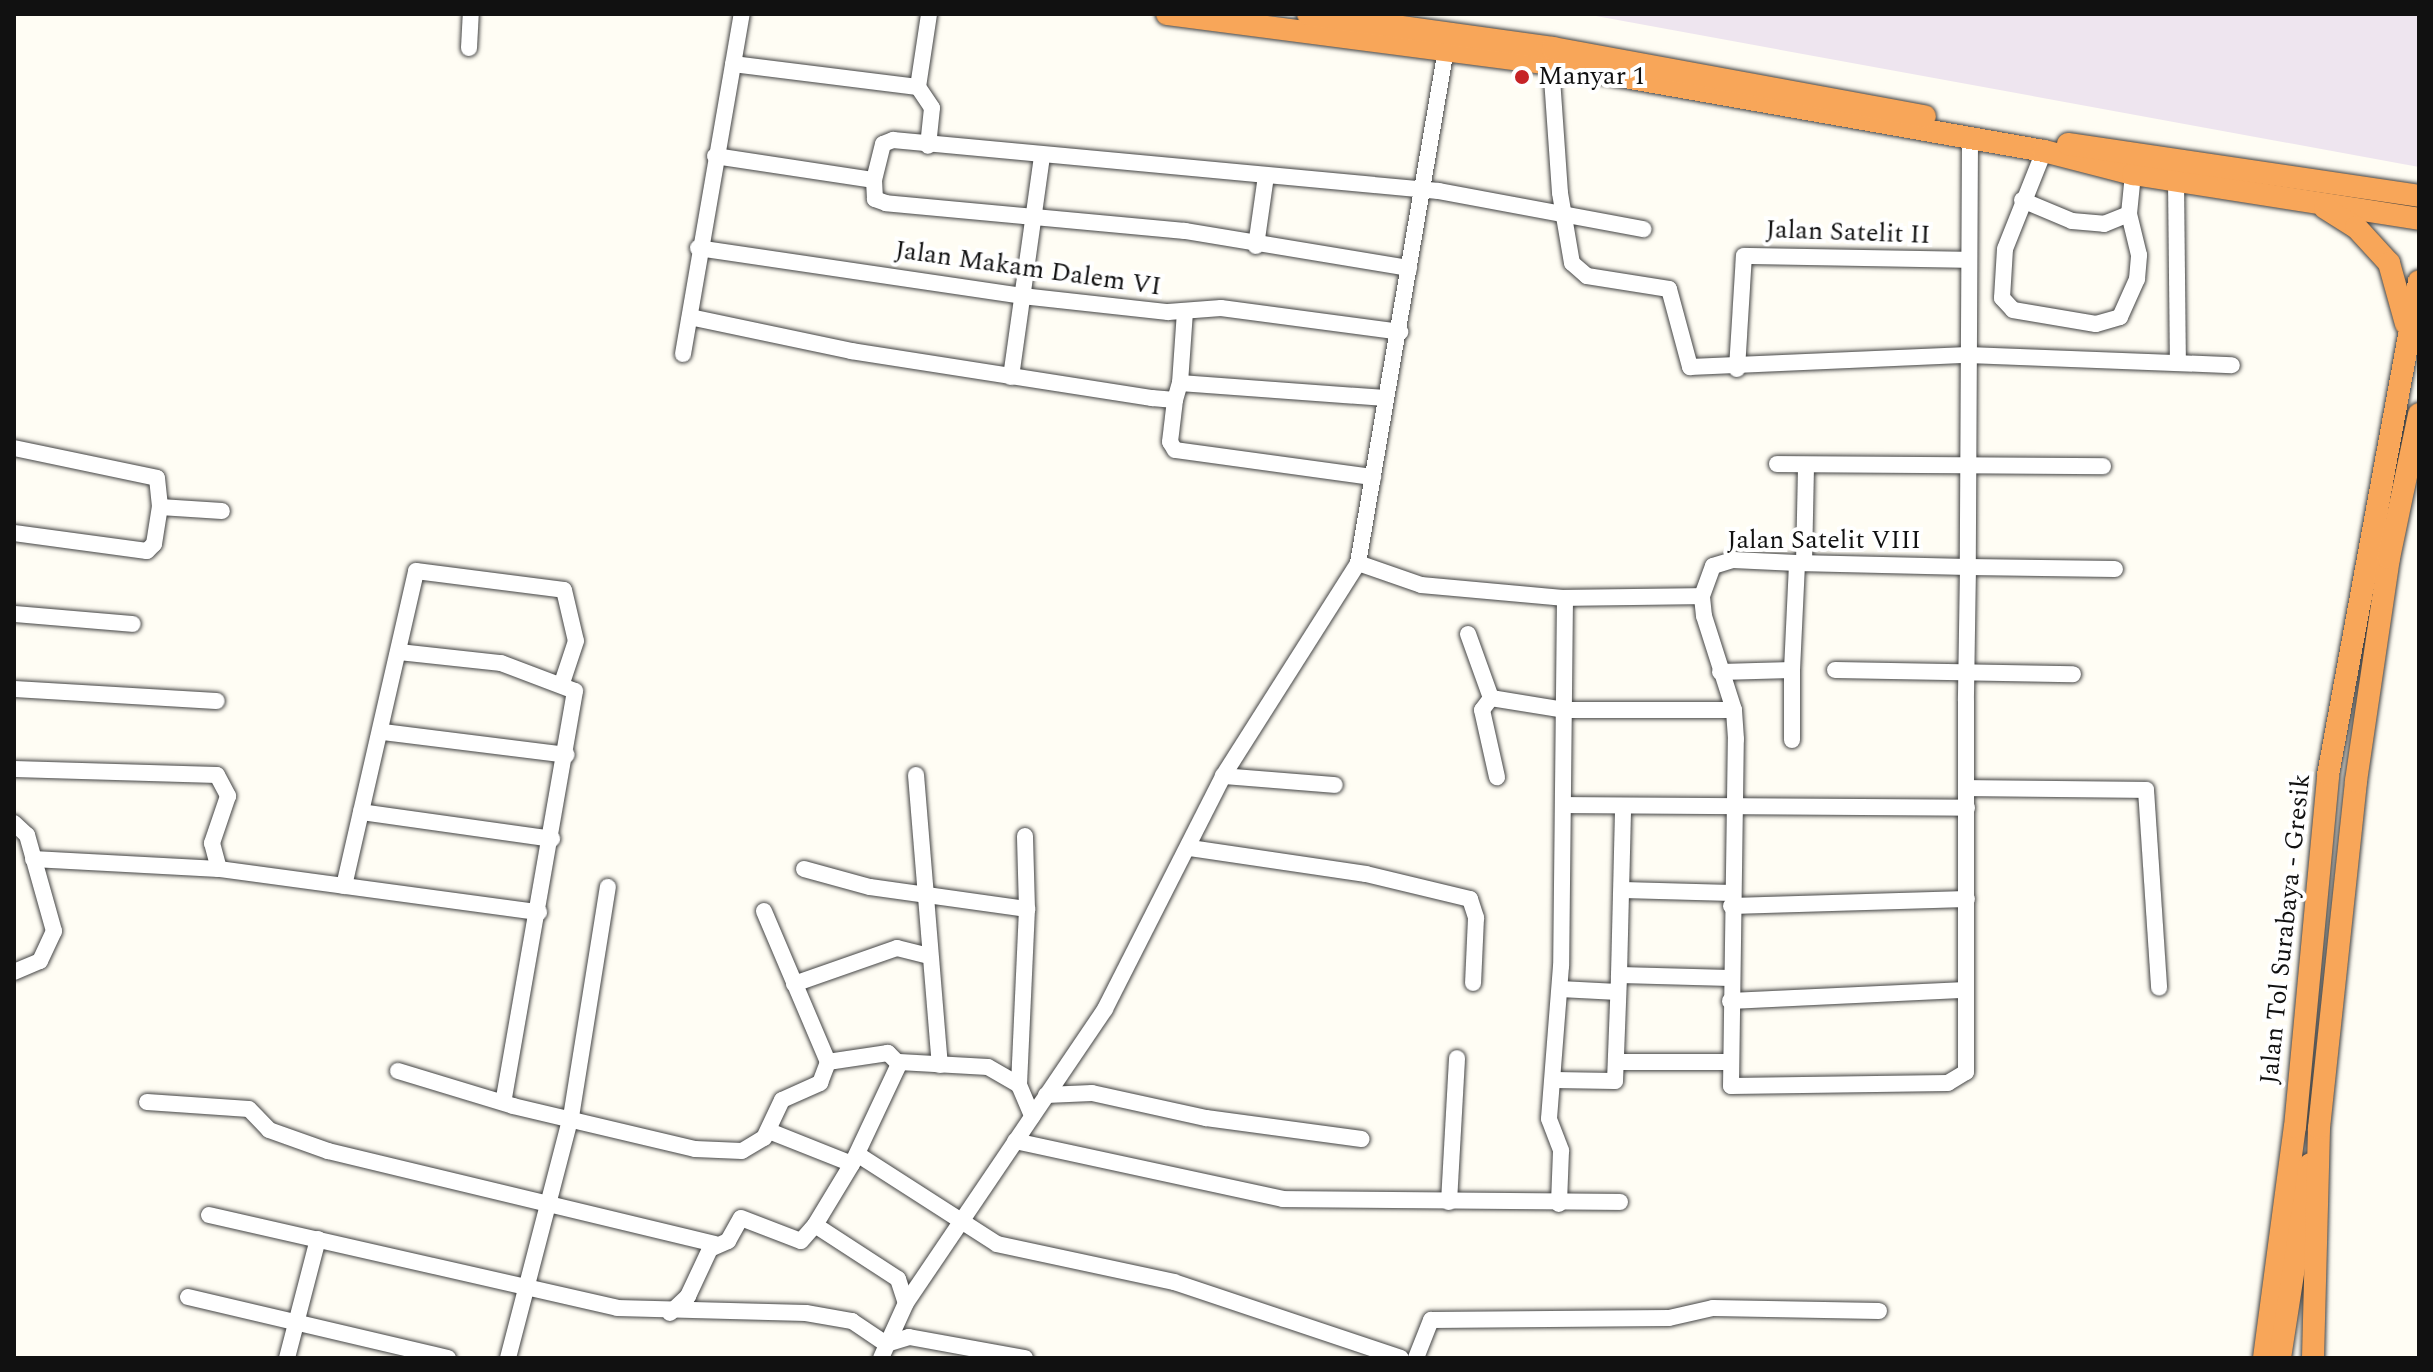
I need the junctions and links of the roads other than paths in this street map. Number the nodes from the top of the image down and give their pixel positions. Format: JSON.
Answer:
{"nodes":[{"id":1,"x":471,"y":14,"type":"edge"},
{"id":2,"x":742,"y":14,"type":"edge"},
{"id":3,"x":929,"y":14,"type":"edge"},
{"id":4,"x":1167,"y":14,"type":"edge"},
{"id":5,"x":1308,"y":14,"type":"edge"},
{"id":6,"x":1398,"y":20,"type":"edge"},
{"id":7,"x":469,"y":48,"type":"dead end"},
{"id":8,"x":1446,"y":49,"type":"junction"},
{"id":9,"x":733,"y":64,"type":"junction"},
{"id":10,"x":1551,"y":64,"type":"junction"},
{"id":11,"x":918,"y":87,"type":"junction"},
{"id":12,"x":1970,"y":140,"type":"junction"},
{"id":13,"x":928,"y":146,"type":"junction"},
{"id":14,"x":2044,"y":151,"type":"junction"},
{"id":15,"x":715,"y":156,"type":"junction"},
{"id":16,"x":1042,"y":157,"type":"junction"},
{"id":17,"x":2133,"y":174,"type":"junction"},
{"id":18,"x":1266,"y":176,"type":"junction"},
{"id":19,"x":874,"y":180,"type":"junction"},
{"id":20,"x":2176,"y":180,"type":"junction"},
{"id":21,"x":1421,"y":191,"type":"junction"},
{"id":22,"x":2419,"y":196,"type":"edge"},
{"id":23,"x":2309,"y":199,"type":"junction"},
{"id":24,"x":2022,"y":200,"type":"junction"},
{"id":25,"x":2129,"y":214,"type":"junction"},
{"id":26,"x":1564,"y":216,"type":"junction"},
{"id":27,"x":1032,"y":219,"type":"junction"},
{"id":28,"x":2419,"y":219,"type":"edge"},
{"id":29,"x":1643,"y":229,"type":"dead end"},
{"id":30,"x":1256,"y":246,"type":"junction"},
{"id":31,"x":698,"y":248,"type":"junction"},
{"id":32,"x":1969,"y":260,"type":"junction"},
{"id":33,"x":1409,"y":268,"type":"junction"},
{"id":34,"x":2419,"y":281,"type":"edge"},
{"id":35,"x":1022,"y":296,"type":"junction"},
{"id":36,"x":1185,"y":311,"type":"junction"},
{"id":37,"x":690,"y":317,"type":"junction"},
{"id":38,"x":1400,"y":332,"type":"junction"},
{"id":39,"x":2407,"y":341,"type":"junction"},
{"id":40,"x":683,"y":354,"type":"dead end"},
{"id":41,"x":1968,"y":355,"type":"junction"},
{"id":42,"x":2178,"y":360,"type":"junction"},
{"id":43,"x":2232,"y":365,"type":"dead end"},
{"id":44,"x":1737,"y":369,"type":"junction"},
{"id":45,"x":1011,"y":377,"type":"junction"},
{"id":46,"x":1180,"y":383,"type":"junction"},
{"id":47,"x":1385,"y":398,"type":"junction"},
{"id":48,"x":1175,"y":400,"type":"junction"},
{"id":49,"x":2419,"y":414,"type":"edge"},
{"id":50,"x":14,"y":448,"type":"edge"},
{"id":51,"x":1777,"y":464,"type":"dead end"},
{"id":52,"x":1806,"y":465,"type":"junction"},
{"id":53,"x":1967,"y":465,"type":"junction"},
{"id":54,"x":2103,"y":466,"type":"dead end"},
{"id":55,"x":1373,"y":477,"type":"junction"},
{"id":56,"x":160,"y":507,"type":"junction"},
{"id":57,"x":222,"y":511,"type":"dead end"},
{"id":58,"x":14,"y":533,"type":"edge"},
{"id":59,"x":1358,"y":563,"type":"junction"},
{"id":60,"x":1800,"y":563,"type":"junction"},
{"id":61,"x":1968,"y":567,"type":"junction"},
{"id":62,"x":2115,"y":569,"type":"dead end"},
{"id":63,"x":1702,"y":596,"type":"junction"},
{"id":64,"x":1565,"y":598,"type":"junction"},
{"id":65,"x":14,"y":614,"type":"edge"},
{"id":66,"x":133,"y":624,"type":"dead end"},
{"id":67,"x":1468,"y":634,"type":"dead end"},
{"id":68,"x":399,"y":652,"type":"junction"},
{"id":69,"x":1792,"y":670,"type":"junction"},
{"id":70,"x":1835,"y":670,"type":"dead end"},
{"id":71,"x":1720,"y":672,"type":"junction"},
{"id":72,"x":1966,"y":674,"type":"junction"},
{"id":73,"x":2073,"y":674,"type":"dead end"},
{"id":74,"x":562,"y":683,"type":"junction"},
{"id":75,"x":14,"y":689,"type":"edge"},
{"id":76,"x":1491,"y":698,"type":"junction"},
{"id":77,"x":217,"y":701,"type":"dead end"},
{"id":78,"x":1564,"y":710,"type":"junction"},
{"id":79,"x":1734,"y":710,"type":"junction"},
{"id":80,"x":383,"y":732,"type":"junction"},
{"id":81,"x":1792,"y":740,"type":"dead end"},
{"id":82,"x":567,"y":755,"type":"junction"},
{"id":83,"x":14,"y":769,"type":"edge"},
{"id":84,"x":916,"y":775,"type":"dead end"},
{"id":85,"x":1223,"y":776,"type":"junction"},
{"id":86,"x":1497,"y":777,"type":"dead end"},
{"id":87,"x":1335,"y":785,"type":"dead end"},
{"id":88,"x":1967,"y":788,"type":"junction"},
{"id":89,"x":1564,"y":805,"type":"junction"},
{"id":90,"x":1623,"y":806,"type":"junction"},
{"id":91,"x":1967,"y":808,"type":"junction"},
{"id":92,"x":1734,"y":809,"type":"junction"},
{"id":93,"x":361,"y":812,"type":"junction"},
{"id":94,"x":14,"y":823,"type":"edge"},
{"id":95,"x":1025,"y":836,"type":"dead end"},
{"id":96,"x":552,"y":839,"type":"junction"},
{"id":97,"x":1190,"y":848,"type":"junction"},
{"id":98,"x":33,"y":859,"type":"junction"},
{"id":99,"x":219,"y":869,"type":"junction"},
{"id":100,"x":804,"y":869,"type":"dead end"},
{"id":101,"x":344,"y":886,"type":"junction"},
{"id":102,"x":608,"y":887,"type":"dead end"},
{"id":103,"x":1623,"y":890,"type":"junction"},
{"id":104,"x":923,"y":896,"type":"junction"},
{"id":105,"x":1732,"y":899,"type":"junction"},
{"id":106,"x":1967,"y":899,"type":"junction"},
{"id":107,"x":1027,"y":909,"type":"junction"},
{"id":108,"x":764,"y":911,"type":"dead end"},
{"id":109,"x":539,"y":912,"type":"junction"},
{"id":110,"x":930,"y":956,"type":"junction"},
{"id":111,"x":14,"y":972,"type":"edge"},
{"id":112,"x":1731,"y":978,"type":"junction"},
{"id":113,"x":1473,"y":983,"type":"dead end"},
{"id":114,"x":1618,"y":983,"type":"junction"},
{"id":115,"x":794,"y":984,"type":"junction"},
{"id":116,"x":2159,"y":988,"type":"dead end"},
{"id":117,"x":1560,"y":989,"type":"junction"},
{"id":118,"x":1966,"y":990,"type":"junction"},
{"id":119,"x":1730,"y":1001,"type":"junction"},
{"id":120,"x":1457,"y":1058,"type":"dead end"},
{"id":121,"x":828,"y":1062,"type":"junction"},
{"id":122,"x":899,"y":1062,"type":"junction"},
{"id":123,"x":1616,"y":1062,"type":"junction"},
{"id":124,"x":1728,"y":1062,"type":"junction"},
{"id":125,"x":940,"y":1065,"type":"junction"},
{"id":126,"x":398,"y":1071,"type":"dead end"},
{"id":127,"x":1554,"y":1080,"type":"junction"},
{"id":128,"x":1019,"y":1085,"type":"junction"},
{"id":129,"x":1046,"y":1095,"type":"junction"},
{"id":130,"x":147,"y":1102,"type":"dead end"},
{"id":131,"x":503,"y":1102,"type":"junction"},
{"id":132,"x":1032,"y":1116,"type":"junction"},
{"id":133,"x":571,"y":1117,"type":"junction"},
{"id":134,"x":2319,"y":1128,"type":"junction"},
{"id":135,"x":769,"y":1131,"type":"junction"},
{"id":136,"x":1362,"y":1139,"type":"dead end"},
{"id":137,"x":1015,"y":1141,"type":"junction"},
{"id":138,"x":854,"y":1159,"type":"junction"},
{"id":139,"x":1449,"y":1202,"type":"junction"},
{"id":140,"x":1620,"y":1202,"type":"dead end"},
{"id":141,"x":1559,"y":1204,"type":"junction"},
{"id":142,"x":551,"y":1205,"type":"junction"},
{"id":143,"x":209,"y":1215,"type":"dead end"},
{"id":144,"x":957,"y":1224,"type":"junction"},
{"id":145,"x":815,"y":1225,"type":"junction"},
{"id":146,"x":318,"y":1239,"type":"junction"},
{"id":147,"x":715,"y":1244,"type":"junction"},
{"id":148,"x":528,"y":1288,"type":"junction"},
{"id":149,"x":188,"y":1297,"type":"dead end"},
{"id":150,"x":906,"y":1303,"type":"junction"},
{"id":151,"x":1879,"y":1311,"type":"dead end"},
{"id":152,"x":670,"y":1313,"type":"junction"},
{"id":153,"x":297,"y":1322,"type":"junction"},
{"id":154,"x":883,"y":1351,"type":"edge"},
{"id":155,"x":287,"y":1358,"type":"edge"},
{"id":156,"x":448,"y":1358,"type":"edge"},
{"id":157,"x":508,"y":1358,"type":"edge"},
{"id":158,"x":1025,"y":1358,"type":"edge"},
{"id":159,"x":1401,"y":1358,"type":"edge"},
{"id":160,"x":1416,"y":1358,"type":"edge"},
{"id":161,"x":2264,"y":1358,"type":"edge"},
{"id":162,"x":2280,"y":1358,"type":"edge"},
{"id":163,"x":2313,"y":1358,"type":"edge"}],
"edges":[{"from":1,"to":7,"type":"street"},
{"from":2,"to":9,"type":"street"},
{"from":3,"to":11,"type":"street"},
{"from":4,"to":8,"type":"highway"},
{"from":5,"to":6,"type":"highway"},
{"from":6,"to":22,"type":"highway"},
{"from":8,"to":10,"type":"highway"},
{"from":8,"to":21,"type":"street"},
{"from":9,"to":11,"type":"street"},
{"from":9,"to":15,"type":"street"},
{"from":10,"to":12,"type":"highway"},
{"from":10,"to":26,"type":"street"},
{"from":11,"to":13,"type":"street"},
{"from":12,"to":14,"type":"highway"},
{"from":12,"to":32,"type":"street"},
{"from":13,"to":16,"type":"street"},
{"from":13,"to":19,"type":"street"},
{"from":14,"to":17,"type":"highway"},
{"from":14,"to":24,"type":"street"},
{"from":15,"to":19,"type":"street"},
{"from":15,"to":31,"type":"street"},
{"from":16,"to":18,"type":"street"},
{"from":16,"to":27,"type":"street"},
{"from":17,"to":20,"type":"highway"},
{"from":17,"to":25,"type":"street"},
{"from":18,"to":21,"type":"street"},
{"from":18,"to":30,"type":"street"},
{"from":19,"to":27,"type":"street"},
{"from":20,"to":23,"type":"highway"},
{"from":20,"to":42,"type":"street"},
{"from":21,"to":26,"type":"street"},
{"from":21,"to":33,"type":"street"},
{"from":23,"to":28,"type":"highway"},
{"from":23,"to":39,"type":"highway"},
{"from":24,"to":25,"type":"street"},
{"from":24,"to":25,"type":"street"},
{"from":26,"to":29,"type":"street"},
{"from":26,"to":44,"type":"street"},
{"from":27,"to":30,"type":"street"},
{"from":27,"to":35,"type":"street"},
{"from":30,"to":33,"type":"street"},
{"from":31,"to":35,"type":"street","name":"Jalan Makam Dalem VI"},
{"from":31,"to":37,"type":"street"},
{"from":32,"to":41,"type":"street"},
{"from":32,"to":44,"type":"street","name":"Jalan Satelit II"},
{"from":33,"to":38,"type":"street"},
{"from":34,"to":39,"type":"highway"},
{"from":35,"to":36,"type":"street","name":"Jalan Makam Dalem VI"},
{"from":35,"to":45,"type":"street"},
{"from":36,"to":38,"type":"street","name":"Jalan Makam Dalem VI"},
{"from":36,"to":46,"type":"street"},
{"from":37,"to":40,"type":"street"},
{"from":37,"to":45,"type":"street"},
{"from":38,"to":47,"type":"street"},
{"from":39,"to":161,"type":"highway","name":"Jalan Tol Surabaya - Gresik"},
{"from":41,"to":42,"type":"street"},
{"from":41,"to":44,"type":"street"},
{"from":41,"to":53,"type":"street"},
{"from":42,"to":43,"type":"street"},
{"from":45,"to":48,"type":"street"},
{"from":46,"to":47,"type":"street"},
{"from":46,"to":48,"type":"street"},
{"from":47,"to":55,"type":"street"},
{"from":48,"to":55,"type":"street"},
{"from":49,"to":134,"type":"highway","name":"Jalan Tol Surabaya - Gresik"},
{"from":50,"to":56,"type":"street"},
{"from":51,"to":52,"type":"street"},
{"from":52,"to":53,"type":"street"},
{"from":52,"to":60,"type":"street"},
{"from":53,"to":54,"type":"street"},
{"from":53,"to":61,"type":"street"},
{"from":55,"to":59,"type":"street"},
{"from":56,"to":57,"type":"street"},
{"from":56,"to":58,"type":"street"},
{"from":59,"to":64,"type":"street"},
{"from":59,"to":85,"type":"street"},
{"from":60,"to":61,"type":"street","name":"Jalan Satelit VIII"},
{"from":60,"to":63,"type":"street","name":"Jalan Satelit VIII"},
{"from":60,"to":69,"type":"street"},
{"from":61,"to":62,"type":"street","name":"Jalan Satelit VIII"},
{"from":61,"to":72,"type":"street"},
{"from":63,"to":64,"type":"street"},
{"from":63,"to":71,"type":"street"},
{"from":64,"to":78,"type":"street"},
{"from":65,"to":66,"type":"street"},
{"from":67,"to":76,"type":"street"},
{"from":68,"to":74,"type":"street"},
{"from":68,"to":74,"type":"street"},
{"from":68,"to":80,"type":"street"},
{"from":69,"to":71,"type":"street"},
{"from":69,"to":81,"type":"street"},
{"from":70,"to":72,"type":"street"},
{"from":71,"to":79,"type":"street"},
{"from":72,"to":73,"type":"street"},
{"from":72,"to":88,"type":"street"},
{"from":74,"to":82,"type":"street"},
{"from":75,"to":77,"type":"street"},
{"from":76,"to":78,"type":"street"},
{"from":76,"to":86,"type":"street"},
{"from":78,"to":79,"type":"street"},
{"from":78,"to":89,"type":"street"},
{"from":79,"to":92,"type":"street"},
{"from":80,"to":82,"type":"street"},
{"from":80,"to":93,"type":"street"},
{"from":82,"to":96,"type":"street"},
{"from":83,"to":99,"type":"street"},
{"from":84,"to":104,"type":"street"},
{"from":85,"to":87,"type":"street"},
{"from":85,"to":97,"type":"street"},
{"from":88,"to":91,"type":"street"},
{"from":88,"to":116,"type":"street"},
{"from":89,"to":90,"type":"street"},
{"from":89,"to":117,"type":"street"},
{"from":90,"to":92,"type":"street"},
{"from":90,"to":103,"type":"street"},
{"from":91,"to":92,"type":"street"},
{"from":91,"to":106,"type":"street"},
{"from":92,"to":105,"type":"street"},
{"from":93,"to":96,"type":"street"},
{"from":93,"to":101,"type":"street"},
{"from":94,"to":98,"type":"street"},
{"from":95,"to":107,"type":"street"},
{"from":96,"to":109,"type":"street"},
{"from":97,"to":113,"type":"street"},
{"from":97,"to":129,"type":"street"},
{"from":98,"to":99,"type":"street"},
{"from":98,"to":111,"type":"street"},
{"from":99,"to":101,"type":"street"},
{"from":100,"to":104,"type":"street"},
{"from":101,"to":109,"type":"street"},
{"from":102,"to":133,"type":"street"},
{"from":103,"to":105,"type":"street"},
{"from":103,"to":114,"type":"street"},
{"from":104,"to":107,"type":"street"},
{"from":104,"to":110,"type":"street"},
{"from":105,"to":106,"type":"street"},
{"from":105,"to":112,"type":"street"},
{"from":106,"to":118,"type":"street"},
{"from":107,"to":128,"type":"street"},
{"from":108,"to":115,"type":"street"},
{"from":109,"to":131,"type":"street"},
{"from":110,"to":115,"type":"street"},
{"from":110,"to":125,"type":"street"},
{"from":112,"to":114,"type":"street"},
{"from":112,"to":119,"type":"street"},
{"from":114,"to":117,"type":"street"},
{"from":114,"to":123,"type":"street"},
{"from":115,"to":121,"type":"street"},
{"from":117,"to":127,"type":"street"},
{"from":118,"to":119,"type":"street"},
{"from":118,"to":124,"type":"street"},
{"from":119,"to":124,"type":"street"},
{"from":120,"to":139,"type":"street"},
{"from":121,"to":122,"type":"street"},
{"from":121,"to":135,"type":"street"},
{"from":122,"to":125,"type":"street"},
{"from":122,"to":138,"type":"street"},
{"from":123,"to":124,"type":"street"},
{"from":123,"to":127,"type":"street"},
{"from":125,"to":128,"type":"street"},
{"from":126,"to":131,"type":"street"},
{"from":127,"to":141,"type":"street"},
{"from":128,"to":132,"type":"street"},
{"from":129,"to":132,"type":"street"},
{"from":129,"to":136,"type":"street"},
{"from":130,"to":142,"type":"street"},
{"from":131,"to":133,"type":"street"},
{"from":132,"to":137,"type":"street"},
{"from":133,"to":135,"type":"street"},
{"from":133,"to":142,"type":"street"},
{"from":134,"to":162,"type":"highway","name":"Jalan Tol Surabaya - Gresik"},
{"from":134,"to":163,"type":"highway","name":"Jalan Tol Surabaya - Gresik"},
{"from":135,"to":138,"type":"street"},
{"from":137,"to":139,"type":"street"},
{"from":137,"to":144,"type":"street"},
{"from":138,"to":144,"type":"street"},
{"from":138,"to":145,"type":"street"},
{"from":139,"to":141,"type":"street"},
{"from":140,"to":141,"type":"street"},
{"from":142,"to":147,"type":"street"},
{"from":142,"to":148,"type":"street"},
{"from":143,"to":146,"type":"street"},
{"from":144,"to":150,"type":"street"},
{"from":144,"to":159,"type":"street"},
{"from":145,"to":147,"type":"street"},
{"from":145,"to":150,"type":"street"},
{"from":146,"to":148,"type":"street"},
{"from":146,"to":153,"type":"street"},
{"from":147,"to":152,"type":"street"},
{"from":148,"to":152,"type":"street"},
{"from":148,"to":157,"type":"street"},
{"from":149,"to":153,"type":"street"},
{"from":150,"to":154,"type":"street"},
{"from":151,"to":160,"type":"street"},
{"from":152,"to":154,"type":"street"},
{"from":153,"to":155,"type":"street"},
{"from":153,"to":156,"type":"street"},
{"from":154,"to":158,"type":"street"}]}
